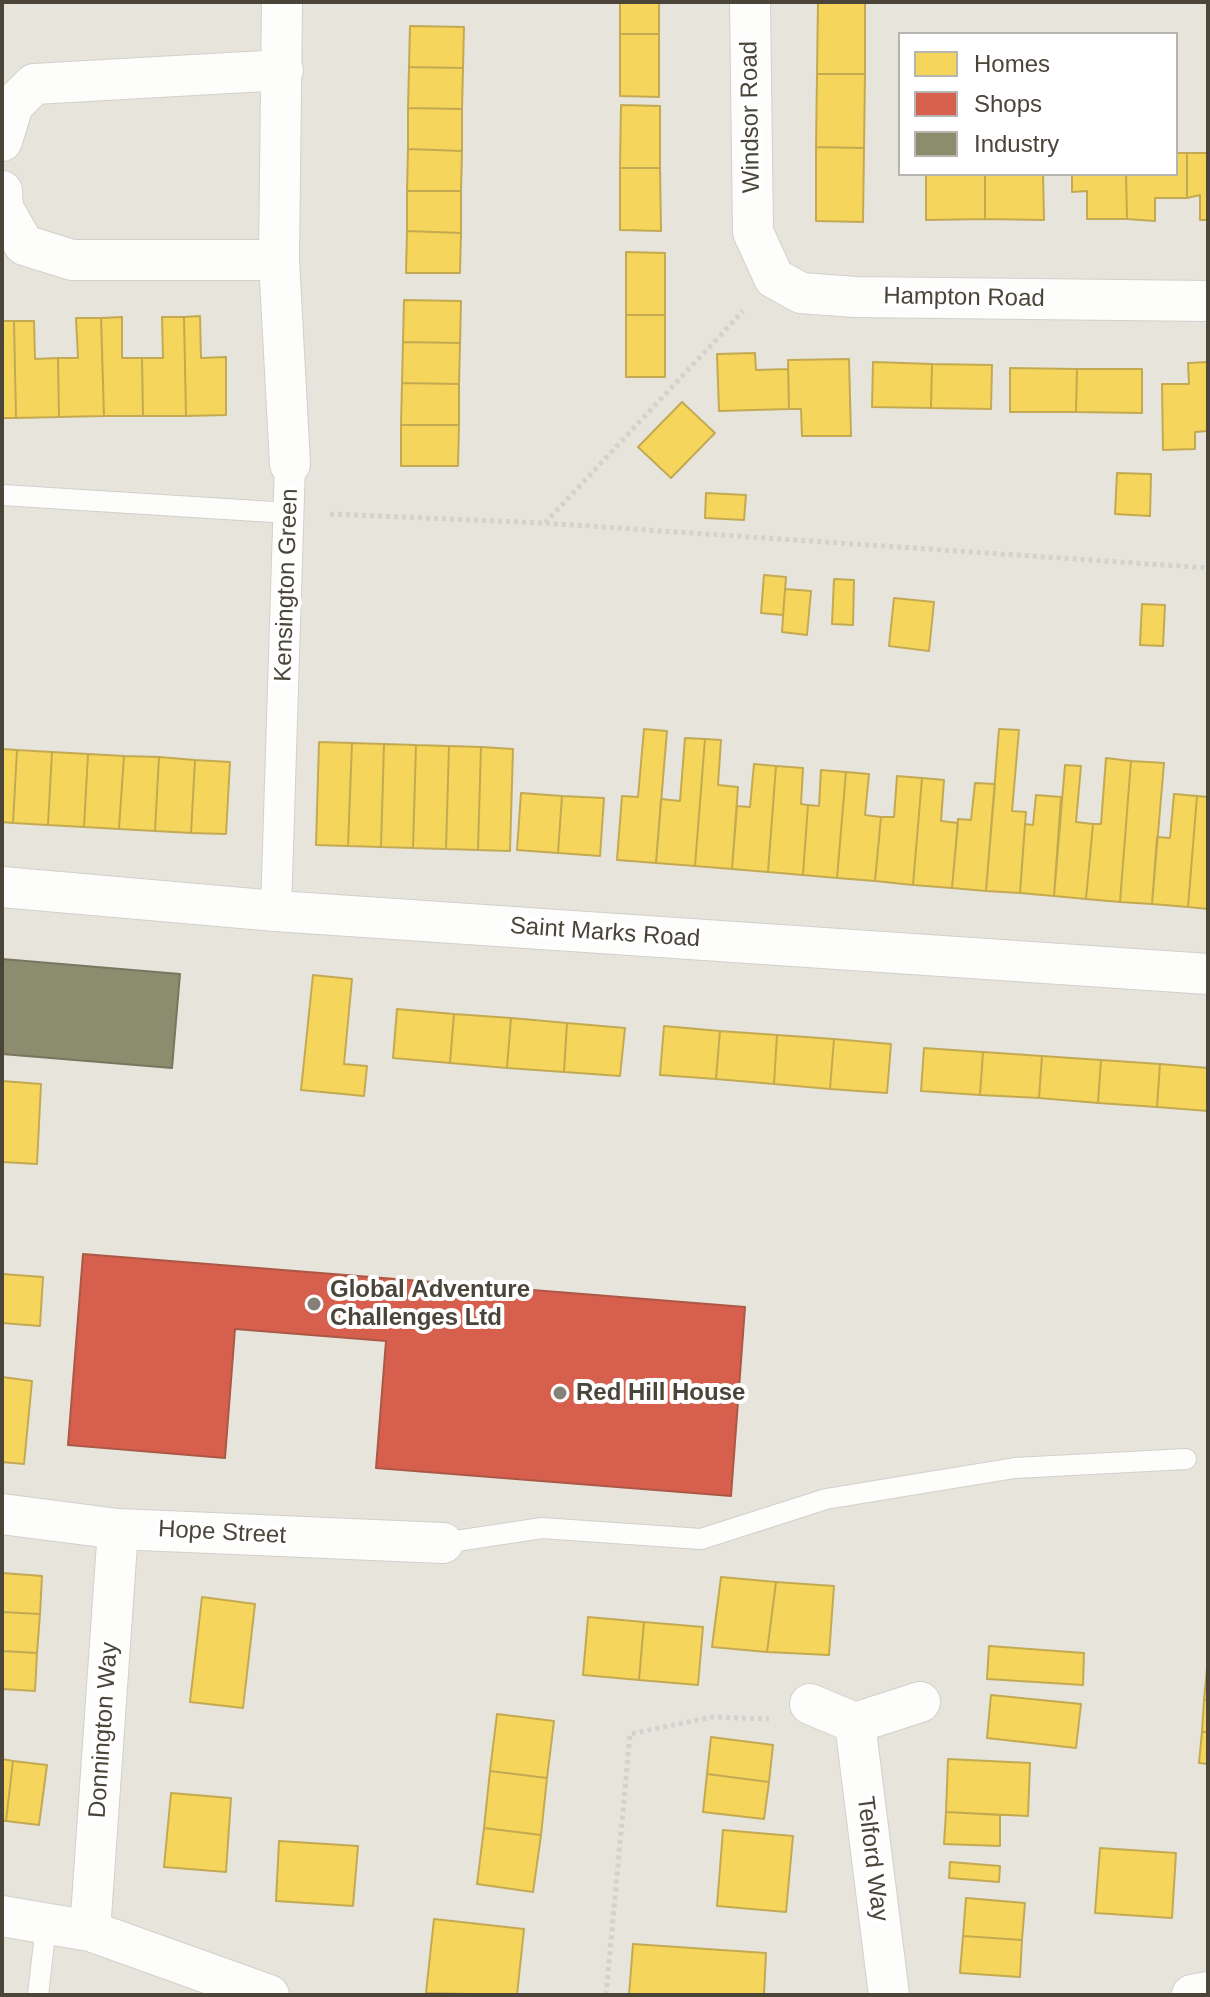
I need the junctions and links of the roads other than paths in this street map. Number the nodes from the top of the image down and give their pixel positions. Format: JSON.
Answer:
{"nodes":[{"id":1,"x":282,"y":2,"type":"edge"},
{"id":2,"x":750,"y":2,"type":"edge"},
{"id":3,"x":283,"y":70,"type":"junction"},
{"id":4,"x":2,"y":141,"type":"edge"},
{"id":5,"x":2,"y":191,"type":"edge"},
{"id":6,"x":279,"y":260,"type":"junction"},
{"id":7,"x":774,"y":278,"type":"joint"},
{"id":8,"x":1208,"y":301,"type":"edge"},
{"id":9,"x":290,"y":464,"type":"joint"},
{"id":10,"x":2,"y":495,"type":"edge"},
{"id":11,"x":289,"y":513,"type":"junction"},
{"id":12,"x":2,"y":887,"type":"edge"},
{"id":13,"x":276,"y":911,"type":"junction"},
{"id":14,"x":1208,"y":974,"type":"edge"},
{"id":15,"x":1186,"y":1459,"type":"dead end"},
{"id":16,"x":2,"y":1514,"type":"edge"},
{"id":17,"x":118,"y":1529,"type":"junction"},
{"id":18,"x":443,"y":1543,"type":"joint"},
{"id":19,"x":920,"y":1702,"type":"dead end"},
{"id":20,"x":810,"y":1704,"type":"road end"},
{"id":21,"x":855,"y":1723,"type":"junction"},
{"id":22,"x":2,"y":1916,"type":"edge"},
{"id":23,"x":46,"y":1925,"type":"junction"},
{"id":24,"x":90,"y":1931,"type":"junction"},
{"id":25,"x":1208,"y":1992,"type":"edge"},
{"id":26,"x":38,"y":1995,"type":"edge"},
{"id":27,"x":269,"y":1995,"type":"edge"},
{"id":28,"x":889,"y":1995,"type":"edge"},
{"id":29,"x":1192,"y":1995,"type":"edge"}],
"edges":[{"from":1,"to":3,"type":"street","name":"Kensington Green"},
{"from":2,"to":7,"type":"street","name":"Windsor Road"},
{"from":3,"to":4,"type":"street"},
{"from":3,"to":6,"type":"street","name":"Kensington Green"},
{"from":5,"to":6,"type":"street"},
{"from":6,"to":9,"type":"street","name":"Kensington Green"},
{"from":7,"to":8,"type":"street","name":"Hampton Road"},
{"from":9,"to":11,"type":"street","name":"Kensington Green"},
{"from":10,"to":11,"type":"lane"},
{"from":11,"to":13,"type":"street","name":"Kensington Green"},
{"from":12,"to":13,"type":"street","name":"Saint Marks Road"},
{"from":13,"to":14,"type":"street","name":"Saint Marks Road"},
{"from":15,"to":18,"type":"lane"},
{"from":16,"to":17,"type":"street","name":"Hope Street"},
{"from":17,"to":18,"type":"street","name":"Hope Street"},
{"from":17,"to":24,"type":"street","name":"Donnington Way"},
{"from":19,"to":21,"type":"street"},
{"from":20,"to":21,"type":"street"},
{"from":21,"to":28,"type":"street","name":"Telford Way"},
{"from":22,"to":23,"type":"street"},
{"from":23,"to":24,"type":"street"},
{"from":23,"to":26,"type":"lane"},
{"from":24,"to":27,"type":"street"},
{"from":25,"to":29,"type":"street"}]}
